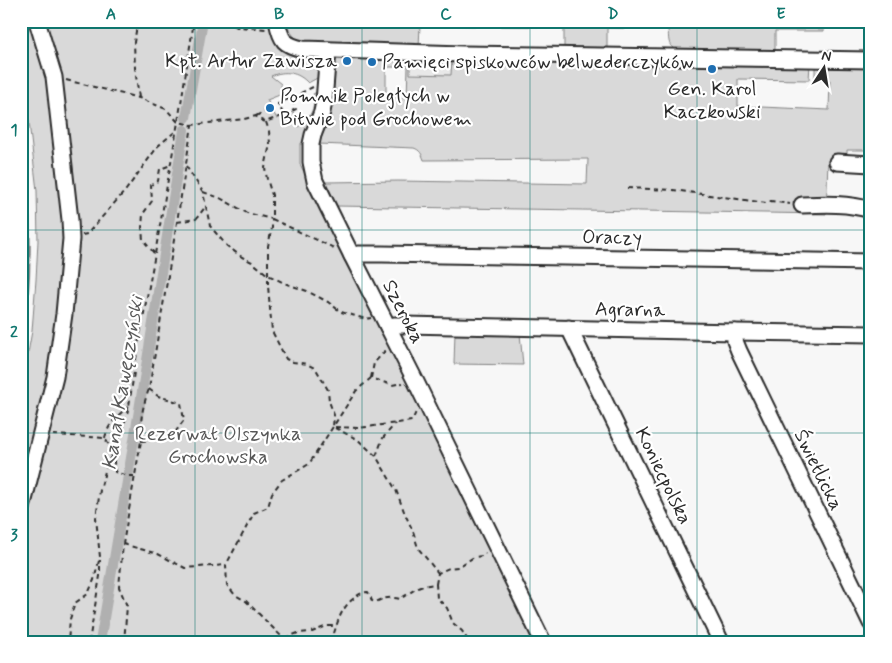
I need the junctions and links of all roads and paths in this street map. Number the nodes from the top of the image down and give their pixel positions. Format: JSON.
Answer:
{"nodes":[{"id":1,"x":37,"y":21,"type":"edge"},
{"id":2,"x":138,"y":21,"type":"edge"},
{"id":3,"x":194,"y":21,"type":"edge"},
{"id":4,"x":226,"y":21,"type":"edge"},
{"id":5,"x":278,"y":26,"type":"edge"},
{"id":6,"x":328,"y":50,"type":"junction"},
{"id":7,"x":871,"y":60,"type":"edge"},
{"id":8,"x":54,"y":77,"type":"junction"},
{"id":9,"x":326,"y":81,"type":"junction"},
{"id":10,"x":139,"y":98,"type":"junction"},
{"id":11,"x":291,"y":98,"type":"junction"},
{"id":12,"x":267,"y":110,"type":"dead end"},
{"id":13,"x":284,"y":115,"type":"junction"},
{"id":14,"x":256,"y":116,"type":"junction"},
{"id":15,"x":178,"y":122,"type":"junction"},
{"id":16,"x":266,"y":122,"type":"junction"},
{"id":17,"x":192,"y":125,"type":"junction"},
{"id":18,"x":177,"y":130,"type":"junction"},
{"id":19,"x":837,"y":162,"type":"dead end"},
{"id":20,"x":871,"y":164,"type":"edge"},
{"id":21,"x":171,"y":165,"type":"junction"},
{"id":22,"x":186,"y":166,"type":"junction"},
{"id":23,"x":627,"y":188,"type":"dead end"},
{"id":24,"x":204,"y":192,"type":"junction"},
{"id":25,"x":802,"y":205,"type":"joint"},
{"id":26,"x":206,"y":206,"type":"junction"},
{"id":27,"x":871,"y":210,"type":"edge"},
{"id":28,"x":272,"y":219,"type":"junction"},
{"id":29,"x":177,"y":222,"type":"junction"},
{"id":30,"x":71,"y":239,"type":"junction"},
{"id":31,"x":334,"y":248,"type":"dead end"},
{"id":32,"x":155,"y":254,"type":"junction"},
{"id":33,"x":352,"y":256,"type":"junction"},
{"id":34,"x":871,"y":262,"type":"edge"},
{"id":35,"x":268,"y":275,"type":"junction"},
{"id":36,"x":388,"y":327,"type":"junction"},
{"id":37,"x":569,"y":328,"type":"junction"},
{"id":38,"x":735,"y":332,"type":"junction"},
{"id":39,"x":871,"y":334,"type":"edge"},
{"id":40,"x":372,"y":378,"type":"junction"},
{"id":41,"x":416,"y":382,"type":"junction"},
{"id":42,"x":149,"y":389,"type":"junction"},
{"id":43,"x":426,"y":401,"type":"junction"},
{"id":44,"x":128,"y":406,"type":"junction"},
{"id":45,"x":396,"y":423,"type":"junction"},
{"id":46,"x":332,"y":428,"type":"junction"},
{"id":47,"x":41,"y":434,"type":"junction"},
{"id":48,"x":105,"y":438,"type":"junction"},
{"id":49,"x":141,"y":441,"type":"junction"},
{"id":50,"x":113,"y":453,"type":"junction"},
{"id":51,"x":376,"y":456,"type":"junction"},
{"id":52,"x":134,"y":476,"type":"junction"},
{"id":53,"x":21,"y":512,"type":"edge"},
{"id":54,"x":123,"y":544,"type":"junction"},
{"id":55,"x":496,"y":546,"type":"junction"},
{"id":56,"x":100,"y":558,"type":"junction"},
{"id":57,"x":226,"y":565,"type":"junction"},
{"id":58,"x":438,"y":573,"type":"junction"},
{"id":59,"x":436,"y":584,"type":"junction"},
{"id":60,"x":871,"y":623,"type":"edge"},
{"id":61,"x":337,"y":626,"type":"junction"},
{"id":62,"x":871,"y":636,"type":"edge"},
{"id":63,"x":285,"y":638,"type":"junction"},
{"id":64,"x":68,"y":642,"type":"edge"},
{"id":65,"x":89,"y":642,"type":"edge"},
{"id":66,"x":124,"y":642,"type":"edge"},
{"id":67,"x":287,"y":642,"type":"edge"},
{"id":68,"x":331,"y":642,"type":"edge"},
{"id":69,"x":469,"y":642,"type":"edge"},
{"id":70,"x":543,"y":642,"type":"edge"},
{"id":71,"x":721,"y":642,"type":"edge"},
{"id":72,"x":854,"y":642,"type":"edge"}],
"edges":[{"from":1,"to":8,"type":"street"},
{"from":2,"to":10,"type":"path"},
{"from":3,"to":15,"type":"path"},
{"from":4,"to":5,"type":"path"},
{"from":5,"to":6,"type":"street"},
{"from":6,"to":7,"type":"street"},
{"from":6,"to":9,"type":"street","name":"Szeroka"},
{"from":8,"to":10,"type":"path"},
{"from":8,"to":30,"type":"street"},
{"from":9,"to":11,"type":"path"},
{"from":9,"to":33,"type":"street","name":"Szeroka"},
{"from":10,"to":15,"type":"path"},
{"from":11,"to":13,"type":"path"},
{"from":11,"to":13,"type":"path"},
{"from":12,"to":14,"type":"path"},
{"from":13,"to":16,"type":"path"},
{"from":14,"to":16,"type":"path"},
{"from":14,"to":17,"type":"path"},
{"from":15,"to":17,"type":"path"},
{"from":15,"to":18,"type":"path"},
{"from":16,"to":28,"type":"path"},
{"from":17,"to":22,"type":"path"},
{"from":18,"to":21,"type":"path"},
{"from":18,"to":30,"type":"path"},
{"from":19,"to":20,"type":"street"},
{"from":21,"to":32,"type":"path"},
{"from":21,"to":32,"type":"path"},
{"from":22,"to":24,"type":"path"},
{"from":22,"to":29,"type":"path"},
{"from":23,"to":25,"type":"path"},
{"from":24,"to":26,"type":"path"},
{"from":24,"to":28,"type":"path"},
{"from":25,"to":27,"type":"street"},
{"from":26,"to":29,"type":"path"},
{"from":26,"to":35,"type":"path"},
{"from":28,"to":31,"type":"path"},
{"from":28,"to":35,"type":"path"},
{"from":29,"to":42,"type":"path"},
{"from":30,"to":47,"type":"street"},
{"from":32,"to":44,"type":"path"},
{"from":33,"to":34,"type":"street","name":"Oraczy"},
{"from":33,"to":36,"type":"street","name":"Szeroka"},
{"from":35,"to":36,"type":"path"},
{"from":35,"to":46,"type":"path"},
{"from":36,"to":37,"type":"street","name":"Agrarna"},
{"from":36,"to":40,"type":"path"},
{"from":36,"to":41,"type":"street","name":"Szeroka"},
{"from":37,"to":38,"type":"street","name":"Agrarna"},
{"from":37,"to":71,"type":"street","name":"Koniecpolska"},
{"from":38,"to":39,"type":"street","name":"Agrarna"},
{"from":38,"to":60,"type":"street","name":"Świetlicka"},
{"from":40,"to":41,"type":"path"},
{"from":40,"to":46,"type":"path"},
{"from":41,"to":43,"type":"street","name":"Szeroka"},
{"from":42,"to":49,"type":"path"},
{"from":42,"to":49,"type":"path"},
{"from":43,"to":45,"type":"path"},
{"from":43,"to":55,"type":"street","name":"Szeroka"},
{"from":44,"to":48,"type":"path"},
{"from":44,"to":50,"type":"path"},
{"from":45,"to":46,"type":"path"},
{"from":45,"to":51,"type":"path"},
{"from":46,"to":51,"type":"path"},
{"from":46,"to":57,"type":"path"},
{"from":47,"to":48,"type":"path"},
{"from":47,"to":53,"type":"street"},
{"from":48,"to":50,"type":"path"},
{"from":49,"to":52,"type":"path"},
{"from":50,"to":52,"type":"path"},
{"from":50,"to":56,"type":"path"},
{"from":51,"to":58,"type":"path"},
{"from":52,"to":54,"type":"path"},
{"from":54,"to":57,"type":"path"},
{"from":54,"to":66,"type":"path"},
{"from":55,"to":58,"type":"path"},
{"from":55,"to":70,"type":"street","name":"Szeroka"},
{"from":56,"to":64,"type":"path"},
{"from":56,"to":65,"type":"path"},
{"from":57,"to":63,"type":"path"},
{"from":58,"to":59,"type":"path"},
{"from":59,"to":61,"type":"path"},
{"from":59,"to":69,"type":"path"},
{"from":61,"to":63,"type":"path"},
{"from":61,"to":68,"type":"path"},
{"from":62,"to":72,"type":"path"},
{"from":63,"to":67,"type":"path"}]}
